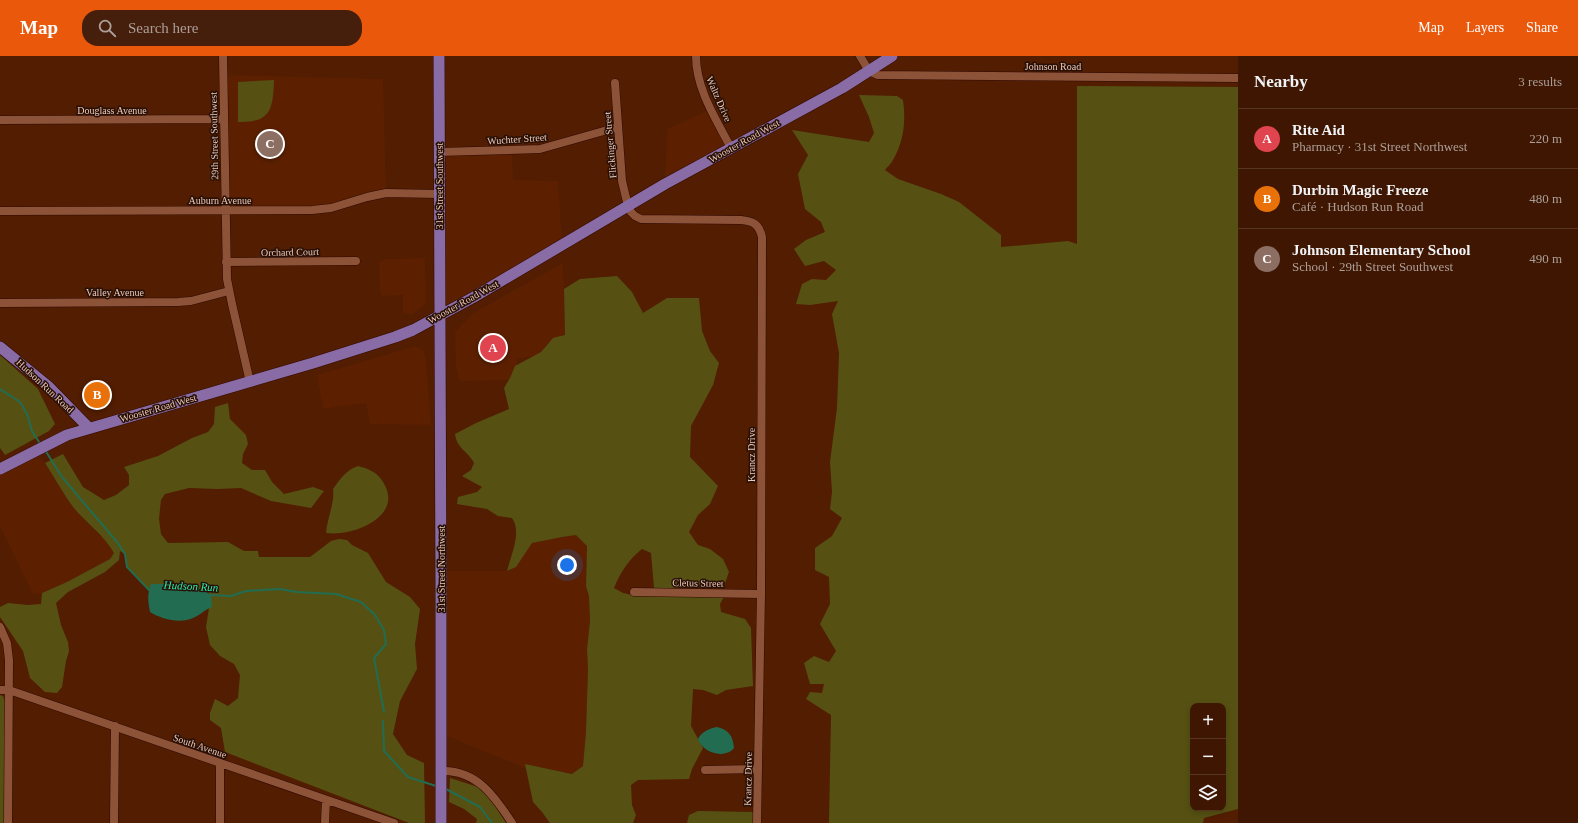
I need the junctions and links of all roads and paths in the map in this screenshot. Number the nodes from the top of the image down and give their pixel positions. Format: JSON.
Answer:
{"nodes":[{"id":1,"x":223,"y":56,"type":"edge"},
{"id":2,"x":439,"y":56,"type":"edge"},
{"id":3,"x":696,"y":56,"type":"edge"},
{"id":4,"x":860,"y":56,"type":"edge"},
{"id":5,"x":892,"y":56,"type":"edge"},
{"id":6,"x":869,"y":71,"type":"junction"},
{"id":7,"x":1238,"y":78,"type":"edge"},
{"id":8,"x":615,"y":83,"type":"dead end"},
{"id":9,"x":224,"y":119,"type":"junction"},
{"id":10,"x":0,"y":120,"type":"edge"},
{"id":11,"x":618,"y":127,"type":"junction"},
{"id":12,"x":731,"y":148,"type":"junction"},
{"id":13,"x":439,"y":152,"type":"junction"},
{"id":14,"x":439,"y":194,"type":"junction"},
{"id":15,"x":628,"y":206,"type":"junction"},
{"id":16,"x":225,"y":210,"type":"junction"},
{"id":17,"x":0,"y":211,"type":"edge"},
{"id":18,"x":356,"y":261,"type":"dead end"},
{"id":19,"x":226,"y":262,"type":"junction"},
{"id":20,"x":229,"y":291,"type":"junction"},
{"id":21,"x":0,"y":303,"type":"edge"},
{"id":22,"x":439,"y":316,"type":"junction"},
{"id":23,"x":0,"y":347,"type":"edge"},
{"id":24,"x":250,"y":382,"type":"junction"},
{"id":25,"x":89,"y":428,"type":"junction"},
{"id":26,"x":0,"y":469,"type":"edge"},
{"id":27,"x":634,"y":592,"type":"dead end"},
{"id":28,"x":761,"y":594,"type":"junction"},
{"id":29,"x":0,"y":627,"type":"edge"},
{"id":30,"x":4,"y":690,"type":"edge"},
{"id":31,"x":115,"y":726,"type":"junction"},
{"id":32,"x":220,"y":763,"type":"junction"},
{"id":33,"x":758,"y":769,"type":"junction"},
{"id":34,"x":705,"y":770,"type":"dead end"},
{"id":35,"x":442,"y":771,"type":"junction"},
{"id":36,"x":326,"y":800,"type":"junction"},
{"id":37,"x":8,"y":823,"type":"edge"},
{"id":38,"x":114,"y":823,"type":"edge"},
{"id":39,"x":220,"y":823,"type":"edge"},
{"id":40,"x":325,"y":823,"type":"edge"},
{"id":41,"x":394,"y":823,"type":"edge"},
{"id":42,"x":441,"y":823,"type":"edge"},
{"id":43,"x":512,"y":823,"type":"edge"},
{"id":44,"x":757,"y":823,"type":"edge"}],
"edges":[{"from":1,"to":9,"type":"street","name":"29th Street Southwest"},
{"from":2,"to":13,"type":"main road","name":"31st Street Southwest"},
{"from":3,"to":12,"type":"street","name":"Waltz Drive"},
{"from":4,"to":6,"type":"street"},
{"from":5,"to":6,"type":"main road","name":"Wooster Road West"},
{"from":6,"to":7,"type":"street","name":"Johnson Road"},
{"from":6,"to":12,"type":"main road","name":"Wooster Road West"},
{"from":8,"to":11,"type":"street","name":"Flickinger Street"},
{"from":9,"to":10,"type":"street","name":"Douglass Avenue"},
{"from":9,"to":16,"type":"street","name":"29th Street Southwest"},
{"from":11,"to":13,"type":"street","name":"Wuchter Street"},
{"from":11,"to":15,"type":"street","name":"Flickinger Street"},
{"from":12,"to":15,"type":"main road","name":"Wooster Road West"},
{"from":13,"to":14,"type":"main road","name":"31st Street Southwest"},
{"from":14,"to":16,"type":"street","name":"Auburn Avenue"},
{"from":14,"to":22,"type":"main road","name":"31st Street Southwest"},
{"from":15,"to":22,"type":"main road","name":"Wooster Road West"},
{"from":15,"to":28,"type":"street","name":"Krancz Drive"},
{"from":16,"to":17,"type":"street","name":"Auburn Avenue"},
{"from":16,"to":19,"type":"street","name":"29th Street Southwest"},
{"from":18,"to":19,"type":"street","name":"Orchard Court"},
{"from":19,"to":20,"type":"street","name":"29th Street Southwest"},
{"from":20,"to":21,"type":"street","name":"Valley Avenue"},
{"from":20,"to":24,"type":"street","name":"29th Street Southwest"},
{"from":22,"to":24,"type":"main road","name":"Wooster Road West"},
{"from":22,"to":35,"type":"main road","name":"31st Street Northwest"},
{"from":23,"to":25,"type":"main road","name":"Hudson Run Road"},
{"from":24,"to":25,"type":"main road","name":"Wooster Road West"},
{"from":25,"to":26,"type":"main road","name":"Wooster Road West"},
{"from":27,"to":28,"type":"street","name":"Cletus Street"},
{"from":28,"to":33,"type":"street","name":"Krancz Drive"},
{"from":29,"to":30,"type":"street"},
{"from":30,"to":31,"type":"street","name":"South Avenue"},
{"from":30,"to":37,"type":"street"},
{"from":31,"to":32,"type":"street","name":"South Avenue"},
{"from":31,"to":38,"type":"street"},
{"from":32,"to":36,"type":"street","name":"South Avenue"},
{"from":32,"to":39,"type":"street"},
{"from":33,"to":34,"type":"street"},
{"from":33,"to":44,"type":"street","name":"Krancz Drive"},
{"from":35,"to":42,"type":"main road","name":"31st Street Northwest"},
{"from":35,"to":43,"type":"street"},
{"from":36,"to":40,"type":"street"},
{"from":36,"to":41,"type":"street","name":"South Avenue"}]}
